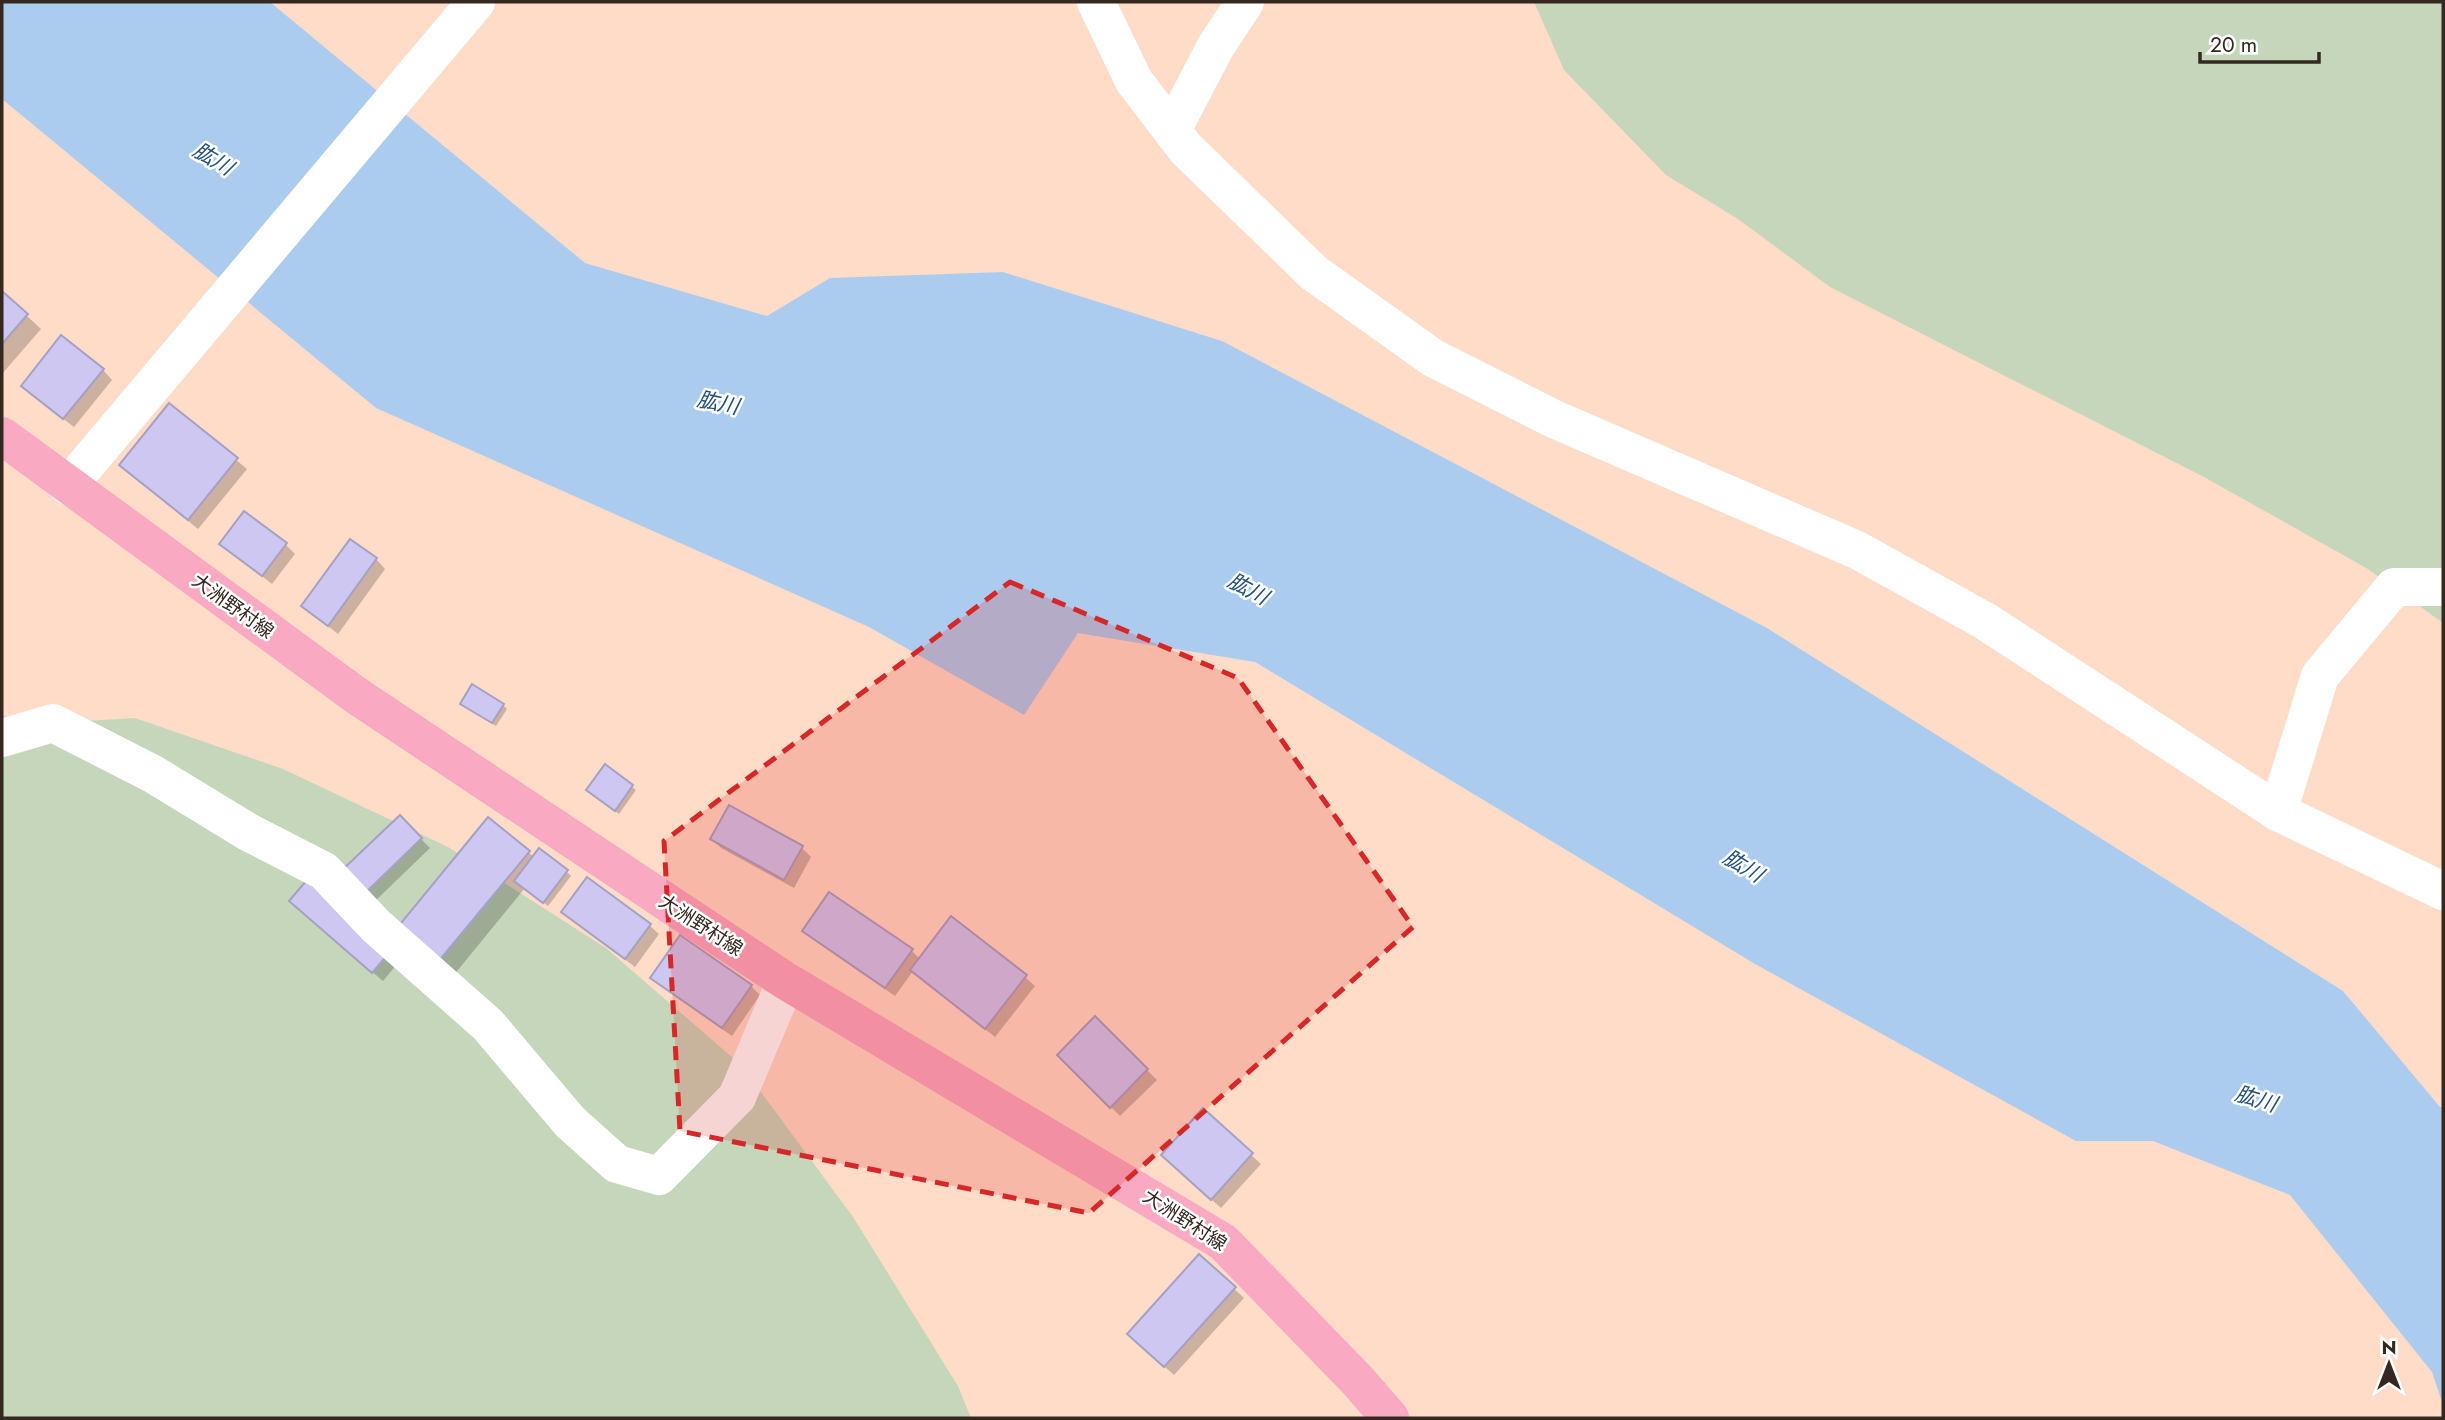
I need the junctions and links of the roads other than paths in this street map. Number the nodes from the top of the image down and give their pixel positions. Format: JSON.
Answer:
{"nodes":[{"id":1,"x":476,"y":2,"type":"edge"},
{"id":2,"x":1096,"y":2,"type":"edge"},
{"id":3,"x":1245,"y":2,"type":"edge"},
{"id":4,"x":1172,"y":130,"type":"junction"},
{"id":5,"x":2,"y":436,"type":"edge"},
{"id":6,"x":68,"y":486,"type":"junction"},
{"id":7,"x":2443,"y":587,"type":"edge"},
{"id":8,"x":2,"y":738,"type":"edge"},
{"id":9,"x":2278,"y":812,"type":"junction"},
{"id":10,"x":2443,"y":891,"type":"edge"},
{"id":11,"x":786,"y":981,"type":"junction"},
{"id":12,"x":1390,"y":1418,"type":"edge"}],
"edges":[{"from":1,"to":6,"type":"street"},
{"from":2,"to":4,"type":"street"},
{"from":3,"to":4,"type":"street"},
{"from":4,"to":9,"type":"street"},
{"from":5,"to":6,"type":"main road","name":"大洲野村線"},
{"from":6,"to":11,"type":"main road","name":"大洲野村線"},
{"from":7,"to":9,"type":"street"},
{"from":8,"to":11,"type":"street"},
{"from":9,"to":10,"type":"street"},
{"from":11,"to":12,"type":"main road","name":"大洲野村線"}]}
